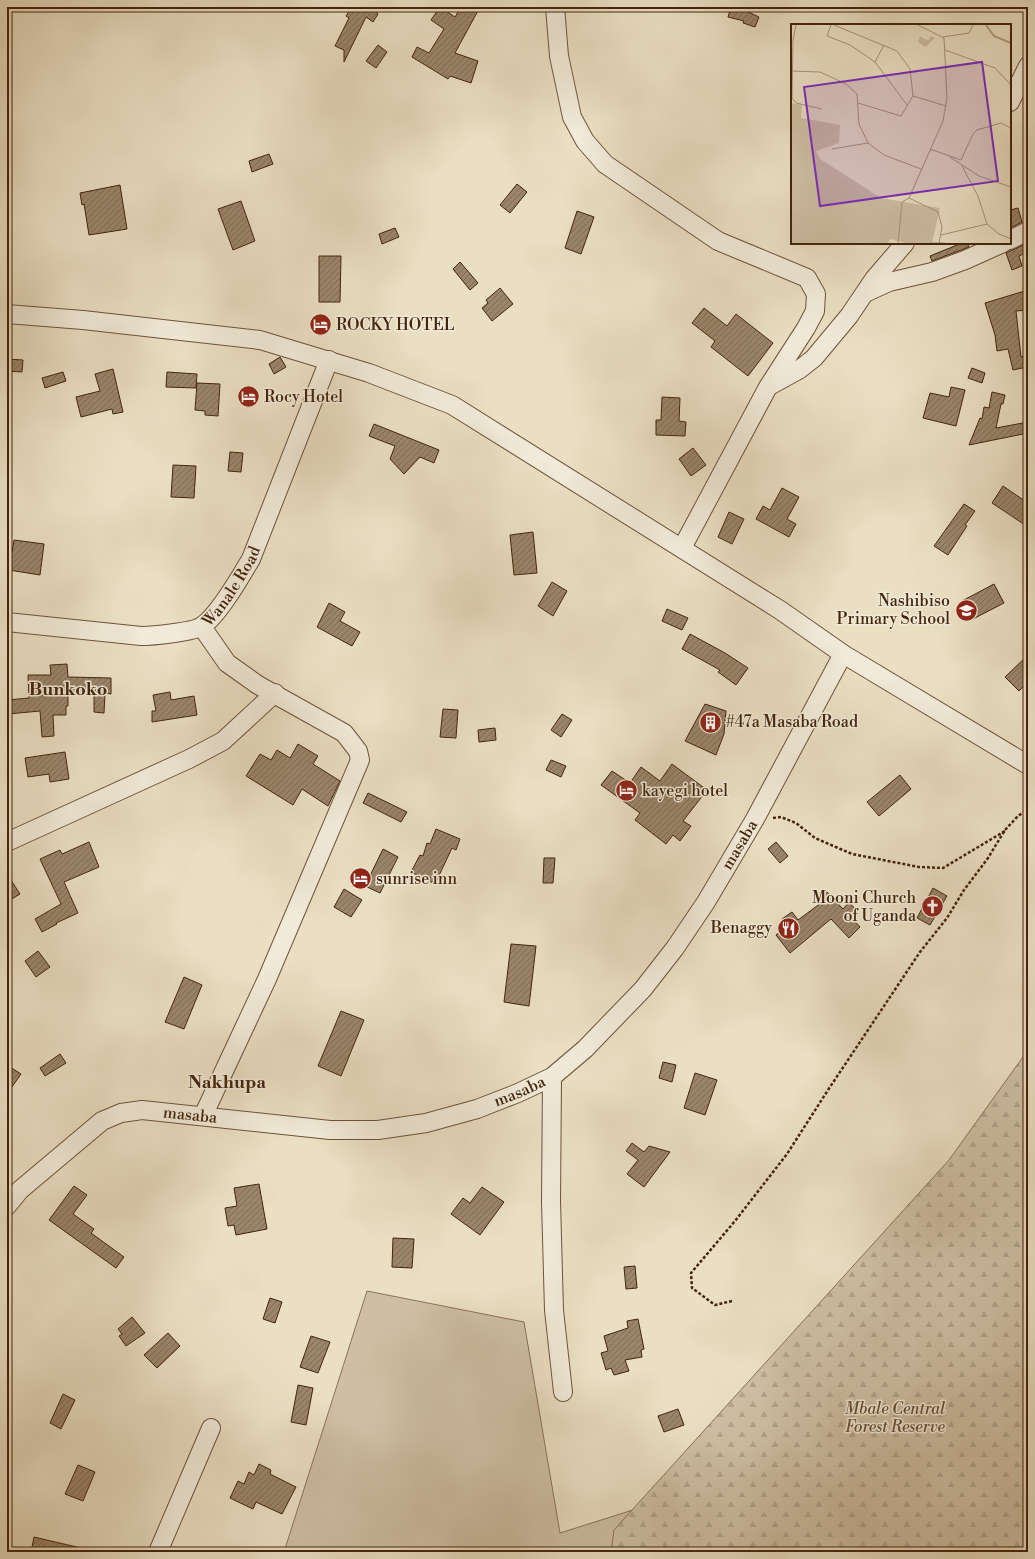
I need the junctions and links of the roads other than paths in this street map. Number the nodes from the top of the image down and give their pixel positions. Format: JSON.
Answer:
{"nodes":[{"id":1,"x":555,"y":7,"type":"edge"},
{"id":2,"x":1028,"y":66,"type":"edge"},
{"id":3,"x":1011,"y":100,"type":"edge"},
{"id":4,"x":1028,"y":231,"type":"edge"},
{"id":5,"x":1011,"y":240,"type":"edge"},
{"id":6,"x":904,"y":244,"type":"edge"},
{"id":7,"x":1001,"y":244,"type":"edge"},
{"id":8,"x":864,"y":294,"type":"junction"},
{"id":9,"x":7,"y":314,"type":"edge"},
{"id":10,"x":329,"y":360,"type":"junction"},
{"id":11,"x":768,"y":386,"type":"junction"},
{"id":12,"x":682,"y":548,"type":"junction"},
{"id":13,"x":7,"y":622,"type":"edge"},
{"id":14,"x":202,"y":627,"type":"junction"},
{"id":15,"x":843,"y":654,"type":"junction"},
{"id":16,"x":275,"y":693,"type":"junction"},
{"id":17,"x":1028,"y":764,"type":"edge"},
{"id":18,"x":7,"y":842,"type":"edge"},
{"id":19,"x":552,"y":1077,"type":"junction"},
{"id":20,"x":203,"y":1116,"type":"junction"},
{"id":21,"x":7,"y":1206,"type":"edge"},
{"id":22,"x":564,"y":1392,"type":"dead end"},
{"id":23,"x":211,"y":1428,"type":"dead end"},
{"id":24,"x":158,"y":1552,"type":"edge"}],
"edges":[{"from":1,"to":11,"type":"street"},
{"from":2,"to":3,"type":"street"},
{"from":4,"to":5,"type":"street"},
{"from":6,"to":8,"type":"street"},
{"from":7,"to":8,"type":"street"},
{"from":8,"to":11,"type":"street"},
{"from":9,"to":10,"type":"street"},
{"from":10,"to":12,"type":"street"},
{"from":10,"to":14,"type":"street","name":"Wanale Road"},
{"from":11,"to":12,"type":"street"},
{"from":12,"to":15,"type":"street"},
{"from":13,"to":14,"type":"street","name":"Wanale Road"},
{"from":14,"to":16,"type":"street"},
{"from":15,"to":17,"type":"street"},
{"from":15,"to":19,"type":"street","name":"masaba"},
{"from":16,"to":18,"type":"street"},
{"from":16,"to":20,"type":"street"},
{"from":19,"to":20,"type":"street","name":"masaba"},
{"from":19,"to":22,"type":"street"},
{"from":20,"to":21,"type":"street","name":"masaba"},
{"from":23,"to":24,"type":"street"}]}
